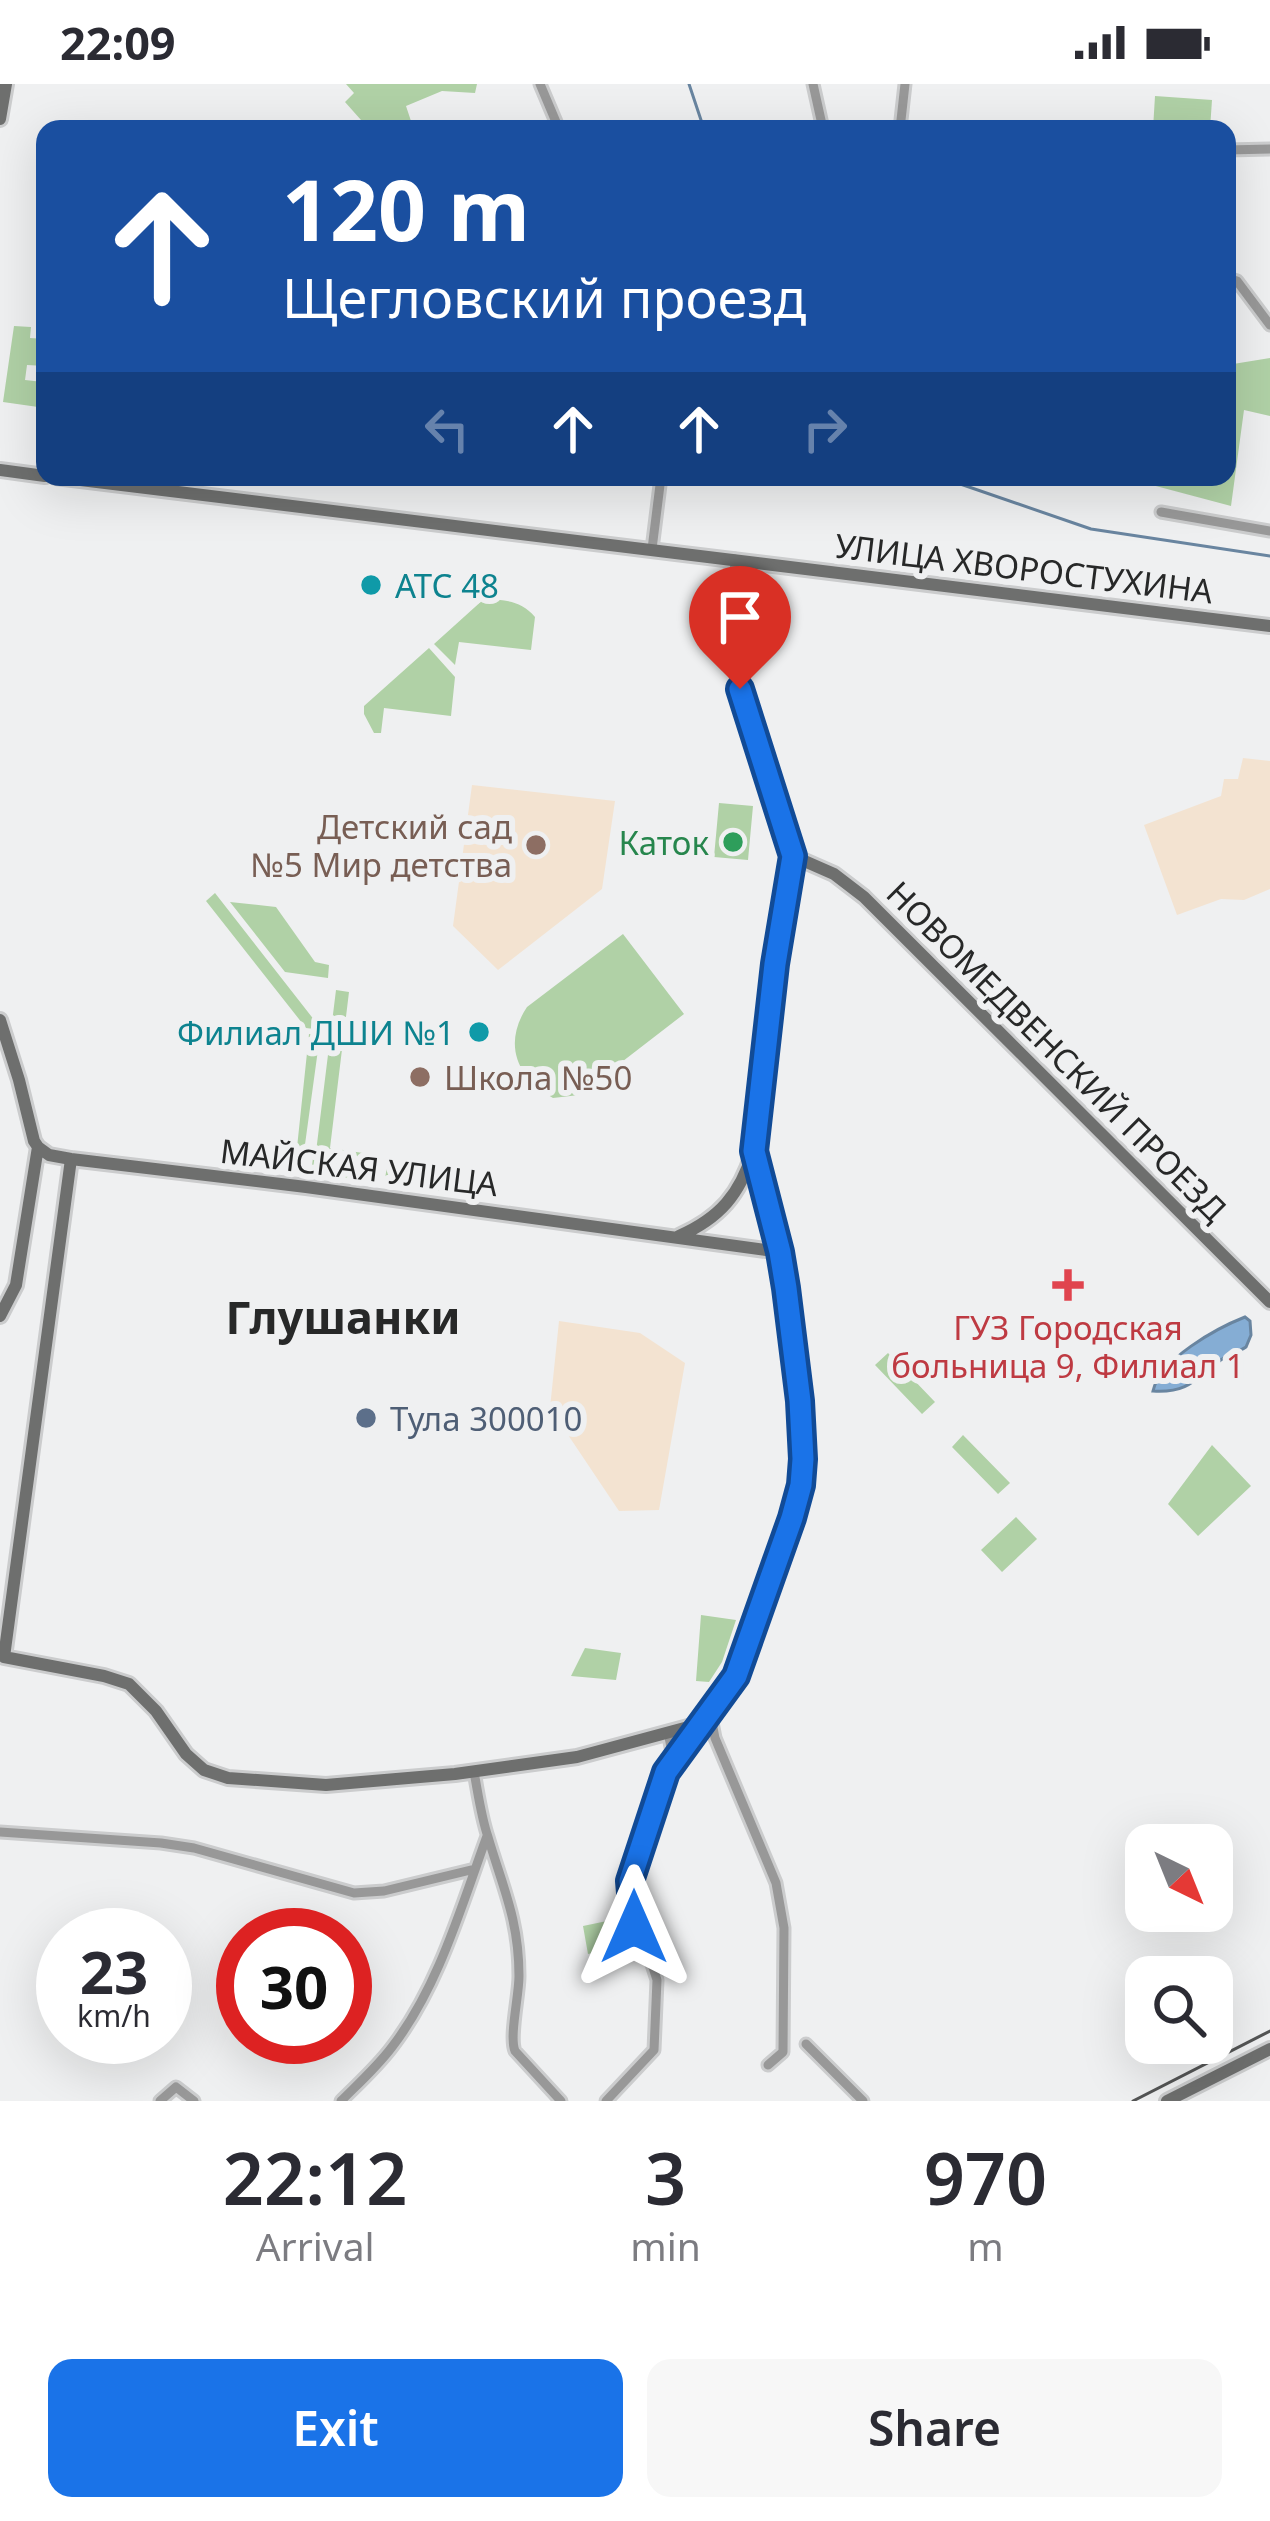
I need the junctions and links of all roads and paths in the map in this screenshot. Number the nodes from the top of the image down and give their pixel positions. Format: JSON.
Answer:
{"nodes":[{"id":1,"x":6,"y":84,"type":"edge"},
{"id":2,"x":540,"y":84,"type":"edge"},
{"id":3,"x":812,"y":84,"type":"edge"},
{"id":4,"x":905,"y":84,"type":"edge"},
{"id":5,"x":0,"y":119,"type":"edge"},
{"id":6,"x":555,"y":120,"type":"edge"},
{"id":7,"x":823,"y":120,"type":"edge"},
{"id":8,"x":901,"y":120,"type":"edge"},
{"id":9,"x":1270,"y":149,"type":"edge"},
{"id":10,"x":1236,"y":150,"type":"edge"},
{"id":11,"x":1236,"y":284,"type":"edge"},
{"id":12,"x":1270,"y":325,"type":"edge"},
{"id":13,"x":0,"y":470,"type":"edge"},
{"id":14,"x":36,"y":475,"type":"edge"},
{"id":15,"x":127,"y":486,"type":"edge"},
{"id":16,"x":660,"y":486,"type":"edge"},
{"id":17,"x":1161,"y":512,"type":"dead end"},
{"id":18,"x":1270,"y":531,"type":"edge"},
{"id":19,"x":652,"y":549,"type":"junction"},
{"id":20,"x":735,"y":559,"type":"junction"},
{"id":21,"x":1270,"y":626,"type":"edge"},
{"id":22,"x":793,"y":856,"type":"junction"},
{"id":23,"x":0,"y":1020,"type":"edge"},
{"id":24,"x":38,"y":1147,"type":"junction"},
{"id":25,"x":754,"y":1151,"type":"junction"},
{"id":26,"x":71,"y":1159,"type":"junction"},
{"id":27,"x":676,"y":1238,"type":"junction"},
{"id":28,"x":780,"y":1252,"type":"junction"},
{"id":29,"x":1270,"y":1302,"type":"edge"},
{"id":30,"x":0,"y":1316,"type":"edge"},
{"id":31,"x":710,"y":1712,"type":"junction"},
{"id":32,"x":668,"y":1732,"type":"junction"},
{"id":33,"x":474,"y":1772,"type":"junction"},
{"id":34,"x":666,"y":1772,"type":"junction"},
{"id":35,"x":0,"y":1832,"type":"edge"},
{"id":36,"x":487,"y":1836,"type":"junction"},
{"id":37,"x":475,"y":1869,"type":"junction"},
{"id":38,"x":806,"y":2044,"type":"dead end"},
{"id":39,"x":1270,"y":2049,"type":"edge"},
{"id":40,"x":767,"y":2065,"type":"dead end"},
{"id":41,"x":160,"y":2101,"type":"edge"},
{"id":42,"x":194,"y":2101,"type":"edge"},
{"id":43,"x":341,"y":2101,"type":"edge"},
{"id":44,"x":561,"y":2101,"type":"edge"},
{"id":45,"x":606,"y":2101,"type":"edge"},
{"id":46,"x":863,"y":2101,"type":"edge"},
{"id":47,"x":1167,"y":2101,"type":"edge"}],
"edges":[{"from":1,"to":5,"type":"street"},
{"from":2,"to":6,"type":"street"},
{"from":3,"to":7,"type":"street"},
{"from":4,"to":8,"type":"street"},
{"from":9,"to":10,"type":"street"},
{"from":11,"to":12,"type":"street"},
{"from":13,"to":14,"type":"street"},
{"from":15,"to":19,"type":"street","name":"УЛИЦА ХВОРОСТУХИНА"},
{"from":16,"to":19,"type":"street"},
{"from":17,"to":18,"type":"street"},
{"from":19,"to":20,"type":"street","name":"УЛИЦА ХВОРОСТУХИНА"},
{"from":20,"to":21,"type":"street","name":"УЛИЦА ХВОРОСТУХИНА"},
{"from":20,"to":22,"type":"street"},
{"from":22,"to":25,"type":"street"},
{"from":22,"to":29,"type":"street","name":"НОВОМЕДВЕНСКИЙ ПРОЕЗД"},
{"from":23,"to":24,"type":"street"},
{"from":24,"to":26,"type":"street","name":"МАЙСКАЯ УЛИЦА"},
{"from":24,"to":30,"type":"street"},
{"from":25,"to":27,"type":"street"},
{"from":25,"to":28,"type":"street"},
{"from":26,"to":27,"type":"street","name":"МАЙСКАЯ УЛИЦА"},
{"from":26,"to":33,"type":"street"},
{"from":27,"to":28,"type":"street","name":"МАЙСКАЯ УЛИЦА"},
{"from":28,"to":31,"type":"street"},
{"from":31,"to":32,"type":"street"},
{"from":31,"to":34,"type":"street"},
{"from":31,"to":40,"type":"street"},
{"from":32,"to":33,"type":"street"},
{"from":32,"to":34,"type":"street"},
{"from":33,"to":36,"type":"street"},
{"from":34,"to":45,"type":"street"},
{"from":35,"to":37,"type":"street"},
{"from":36,"to":37,"type":"street"},
{"from":36,"to":44,"type":"street"},
{"from":37,"to":43,"type":"street"},
{"from":38,"to":46,"type":"street"},
{"from":39,"to":47,"type":"street"},
{"from":41,"to":42,"type":"street"}]}
